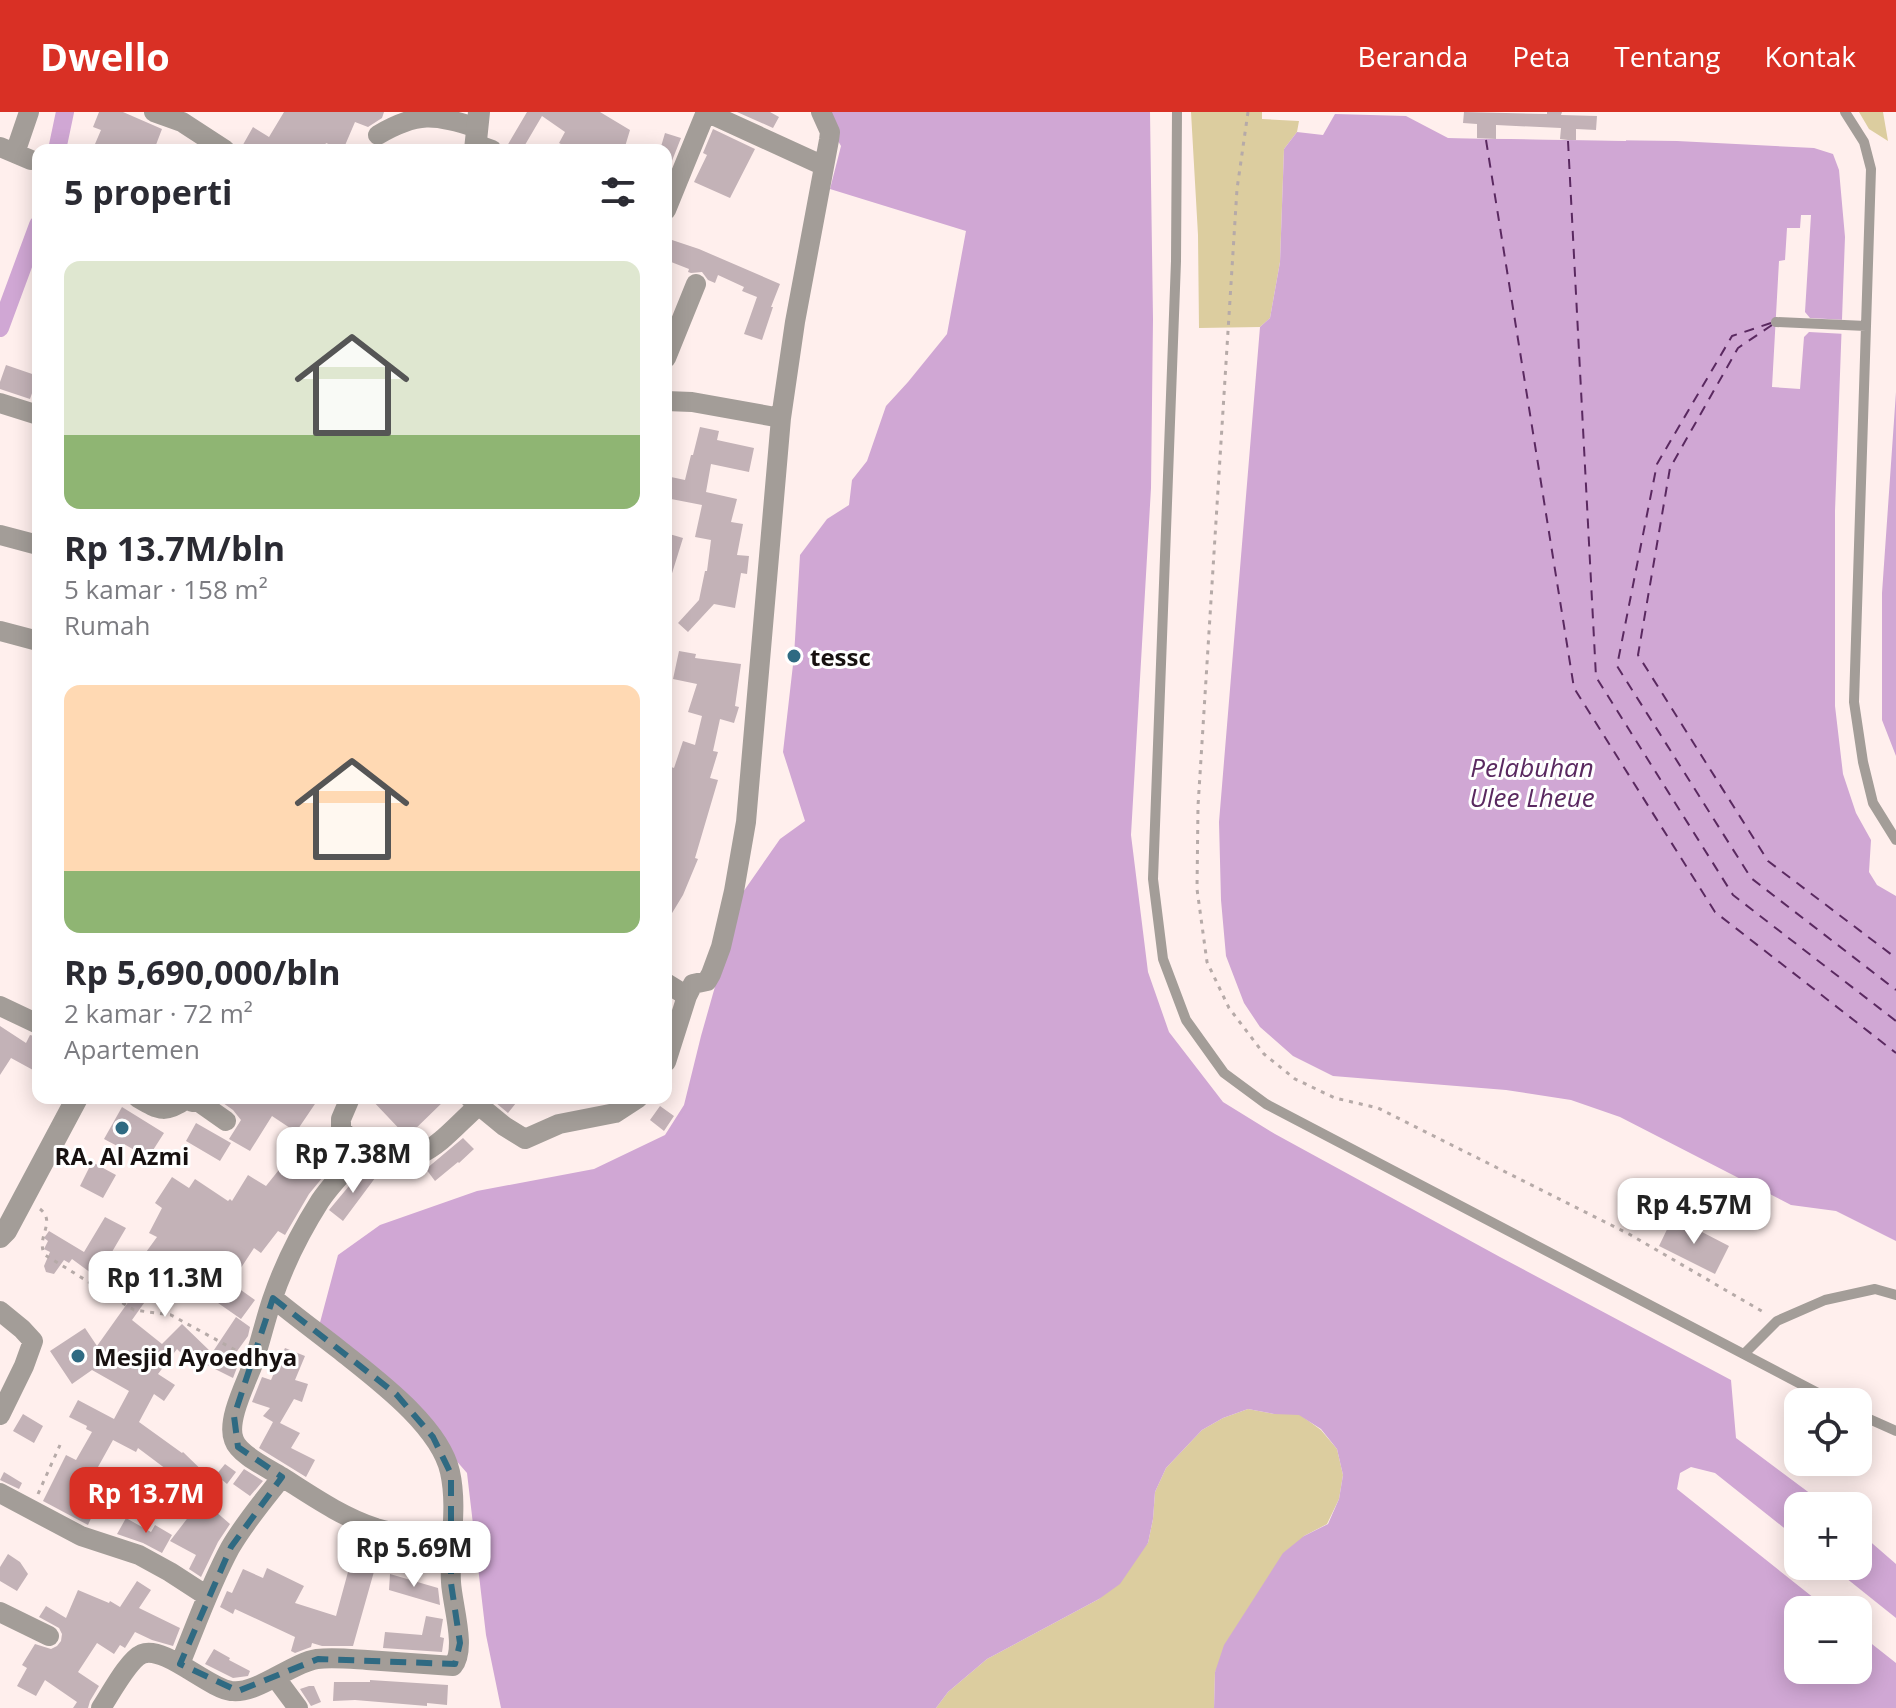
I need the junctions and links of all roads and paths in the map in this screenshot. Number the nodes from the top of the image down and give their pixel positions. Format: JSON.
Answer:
{"nodes":[{"id":1,"x":29,"y":112,"type":"edge"},
{"id":2,"x":154,"y":112,"type":"edge"},
{"id":3,"x":706,"y":112,"type":"edge"},
{"id":4,"x":821,"y":112,"type":"edge"},
{"id":5,"x":1177,"y":112,"type":"edge"},
{"id":6,"x":1248,"y":112,"type":"edge"},
{"id":7,"x":1845,"y":112,"type":"edge"},
{"id":8,"x":184,"y":117,"type":"edge"},
{"id":9,"x":378,"y":135,"type":"dead end"},
{"id":10,"x":480,"y":137,"type":"edge"},
{"id":11,"x":214,"y":144,"type":"edge"},
{"id":12,"x":15,"y":153,"type":"edge"},
{"id":13,"x":824,"y":166,"type":"junction"},
{"id":14,"x":672,"y":195,"type":"edge"},
{"id":15,"x":696,"y":284,"type":"dead end"},
{"id":16,"x":1776,"y":322,"type":"dead end"},
{"id":17,"x":1866,"y":326,"type":"junction"},
{"id":18,"x":672,"y":343,"type":"edge"},
{"id":19,"x":672,"y":401,"type":"edge"},
{"id":20,"x":0,"y":403,"type":"edge"},
{"id":21,"x":32,"y":413,"type":"edge"},
{"id":22,"x":781,"y":418,"type":"junction"},
{"id":23,"x":0,"y":535,"type":"edge"},
{"id":24,"x":32,"y":543,"type":"edge"},
{"id":25,"x":0,"y":631,"type":"edge"},
{"id":26,"x":32,"y":639,"type":"edge"},
{"id":27,"x":1896,"y":840,"type":"edge"},
{"id":28,"x":672,"y":987,"type":"edge"},
{"id":29,"x":687,"y":996,"type":"junction"},
{"id":30,"x":0,"y":1006,"type":"edge"},
{"id":31,"x":32,"y":1021,"type":"edge"},
{"id":32,"x":672,"y":1043,"type":"edge"},
{"id":33,"x":74,"y":1104,"type":"edge"},
{"id":34,"x":150,"y":1104,"type":"edge"},
{"id":35,"x":178,"y":1104,"type":"edge"},
{"id":36,"x":202,"y":1104,"type":"edge"},
{"id":37,"x":347,"y":1104,"type":"edge"},
{"id":38,"x":472,"y":1104,"type":"edge"},
{"id":39,"x":478,"y":1104,"type":"edge"},
{"id":40,"x":629,"y":1104,"type":"edge"},
{"id":41,"x":226,"y":1121,"type":"dead end"},
{"id":42,"x":364,"y":1151,"type":"junction"},
{"id":43,"x":25,"y":1196,"type":"junction"},
{"id":44,"x":0,"y":1237,"type":"edge"},
{"id":45,"x":1896,"y":1295,"type":"edge"},
{"id":46,"x":273,"y":1298,"type":"junction"},
{"id":47,"x":0,"y":1311,"type":"edge"},
{"id":48,"x":1777,"y":1321,"type":"junction"},
{"id":49,"x":1744,"y":1354,"type":"junction"},
{"id":50,"x":254,"y":1360,"type":"junction"},
{"id":51,"x":1808,"y":1388,"type":"edge"},
{"id":52,"x":0,"y":1415,"type":"edge"},
{"id":53,"x":1872,"y":1420,"type":"edge"},
{"id":54,"x":1896,"y":1431,"type":"edge"},
{"id":55,"x":60,"y":1445,"type":"dead end"},
{"id":56,"x":282,"y":1477,"type":"junction"},
{"id":57,"x":0,"y":1493,"type":"edge"},
{"id":58,"x":32,"y":1509,"type":"junction"},
{"id":59,"x":451,"y":1541,"type":"junction"},
{"id":60,"x":207,"y":1596,"type":"junction"},
{"id":61,"x":0,"y":1612,"type":"edge"},
{"id":62,"x":49,"y":1636,"type":"dead end"},
{"id":63,"x":180,"y":1664,"type":"junction"},
{"id":64,"x":275,"y":1677,"type":"junction"},
{"id":65,"x":101,"y":1708,"type":"edge"},
{"id":66,"x":298,"y":1708,"type":"edge"}],
"edges":[{"from":1,"to":12,"type":"street"},
{"from":2,"to":8,"type":"street"},
{"from":3,"to":13,"type":"street"},
{"from":3,"to":14,"type":"street"},
{"from":4,"to":13,"type":"street"},
{"from":5,"to":49,"type":"lane"},
{"from":6,"to":48,"type":"path"},
{"from":7,"to":17,"type":"lane"},
{"from":8,"to":11,"type":"street"},
{"from":9,"to":10,"type":"street"},
{"from":13,"to":22,"type":"street"},
{"from":15,"to":18,"type":"street"},
{"from":16,"to":17,"type":"lane"},
{"from":17,"to":27,"type":"lane"},
{"from":19,"to":22,"type":"street"},
{"from":20,"to":21,"type":"street"},
{"from":22,"to":29,"type":"street"},
{"from":23,"to":24,"type":"street"},
{"from":25,"to":26,"type":"street"},
{"from":28,"to":29,"type":"street"},
{"from":29,"to":32,"type":"street"},
{"from":30,"to":31,"type":"street"},
{"from":33,"to":43,"type":"street"},
{"from":34,"to":35,"type":"street"},
{"from":36,"to":41,"type":"street"},
{"from":37,"to":42,"type":"street"},
{"from":38,"to":42,"type":"street"},
{"from":39,"to":40,"type":"street"},
{"from":42,"to":46,"type":"street"},
{"from":43,"to":44,"type":"street"},
{"from":43,"to":50,"type":"path"},
{"from":45,"to":48,"type":"lane"},
{"from":46,"to":50,"type":"street"},
{"from":46,"to":59,"type":"street"},
{"from":47,"to":52,"type":"street"},
{"from":48,"to":49,"type":"lane"},
{"from":49,"to":51,"type":"lane"},
{"from":50,"to":56,"type":"street"},
{"from":53,"to":54,"type":"lane"},
{"from":55,"to":58,"type":"path"},
{"from":56,"to":59,"type":"street"},
{"from":56,"to":60,"type":"street"},
{"from":57,"to":58,"type":"street"},
{"from":58,"to":60,"type":"street"},
{"from":59,"to":64,"type":"street"},
{"from":60,"to":63,"type":"street"},
{"from":61,"to":62,"type":"street"},
{"from":63,"to":64,"type":"street"},
{"from":63,"to":65,"type":"street"},
{"from":64,"to":66,"type":"street"}]}
